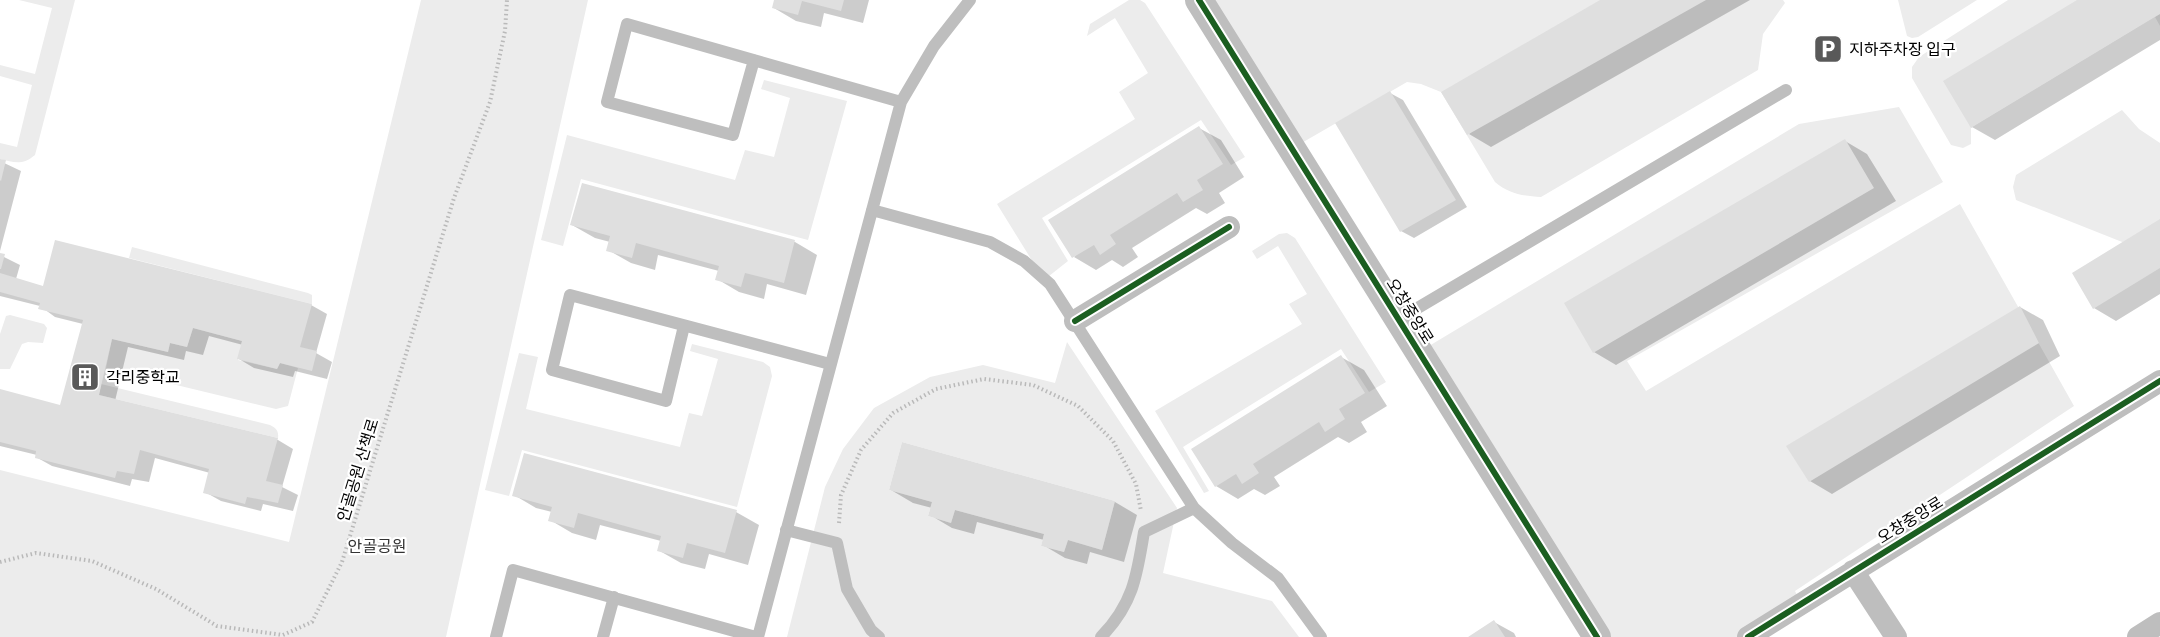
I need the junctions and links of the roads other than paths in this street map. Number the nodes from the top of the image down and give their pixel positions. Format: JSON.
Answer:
{"nodes":[{"id":1,"x":970,"y":0,"type":"edge"},
{"id":2,"x":1199,"y":0,"type":"edge"},
{"id":3,"x":754,"y":60,"type":"junction"},
{"id":4,"x":1786,"y":90,"type":"dead end"},
{"id":5,"x":901,"y":102,"type":"junction"},
{"id":6,"x":872,"y":210,"type":"junction"},
{"id":7,"x":1229,"y":227,"type":"dead end"},
{"id":8,"x":1399,"y":319,"type":"junction"},
{"id":9,"x":1075,"y":321,"type":"junction"},
{"id":10,"x":684,"y":326,"type":"junction"},
{"id":11,"x":830,"y":364,"type":"junction"},
{"id":12,"x":2160,"y":381,"type":"edge"},
{"id":13,"x":1194,"y":508,"type":"junction"},
{"id":14,"x":786,"y":530,"type":"junction"},
{"id":15,"x":1853,"y":571,"type":"junction"},
{"id":16,"x":614,"y":597,"type":"junction"},
{"id":17,"x":2160,"y":623,"type":"edge"},
{"id":18,"x":496,"y":637,"type":"edge"},
{"id":19,"x":603,"y":637,"type":"edge"},
{"id":20,"x":757,"y":637,"type":"edge"},
{"id":21,"x":879,"y":637,"type":"edge"},
{"id":22,"x":1101,"y":637,"type":"edge"},
{"id":23,"x":1321,"y":637,"type":"edge"},
{"id":24,"x":1597,"y":637,"type":"edge"},
{"id":25,"x":1748,"y":637,"type":"edge"},
{"id":26,"x":1896,"y":637,"type":"edge"},
{"id":27,"x":2138,"y":637,"type":"edge"}],
"edges":[{"from":1,"to":5,"type":"lane"},
{"from":2,"to":8,"type":"street","name":"오창중앙로"},
{"from":3,"to":3,"type":"lane"},
{"from":3,"to":5,"type":"lane"},
{"from":4,"to":8,"type":"lane"},
{"from":5,"to":6,"type":"lane"},
{"from":6,"to":9,"type":"lane"},
{"from":6,"to":11,"type":"lane"},
{"from":7,"to":9,"type":"street"},
{"from":8,"to":24,"type":"street","name":"오창중앙로"},
{"from":9,"to":13,"type":"lane"},
{"from":10,"to":10,"type":"lane"},
{"from":10,"to":11,"type":"lane"},
{"from":11,"to":14,"type":"lane"},
{"from":12,"to":15,"type":"street","name":"오창중앙로"},
{"from":13,"to":22,"type":"lane"},
{"from":13,"to":23,"type":"lane"},
{"from":14,"to":20,"type":"lane"},
{"from":14,"to":21,"type":"lane"},
{"from":15,"to":25,"type":"street","name":"오창중앙로"},
{"from":15,"to":26,"type":"street"},
{"from":16,"to":18,"type":"lane"},
{"from":16,"to":19,"type":"lane"},
{"from":16,"to":20,"type":"lane"},
{"from":17,"to":27,"type":"street"}]}
